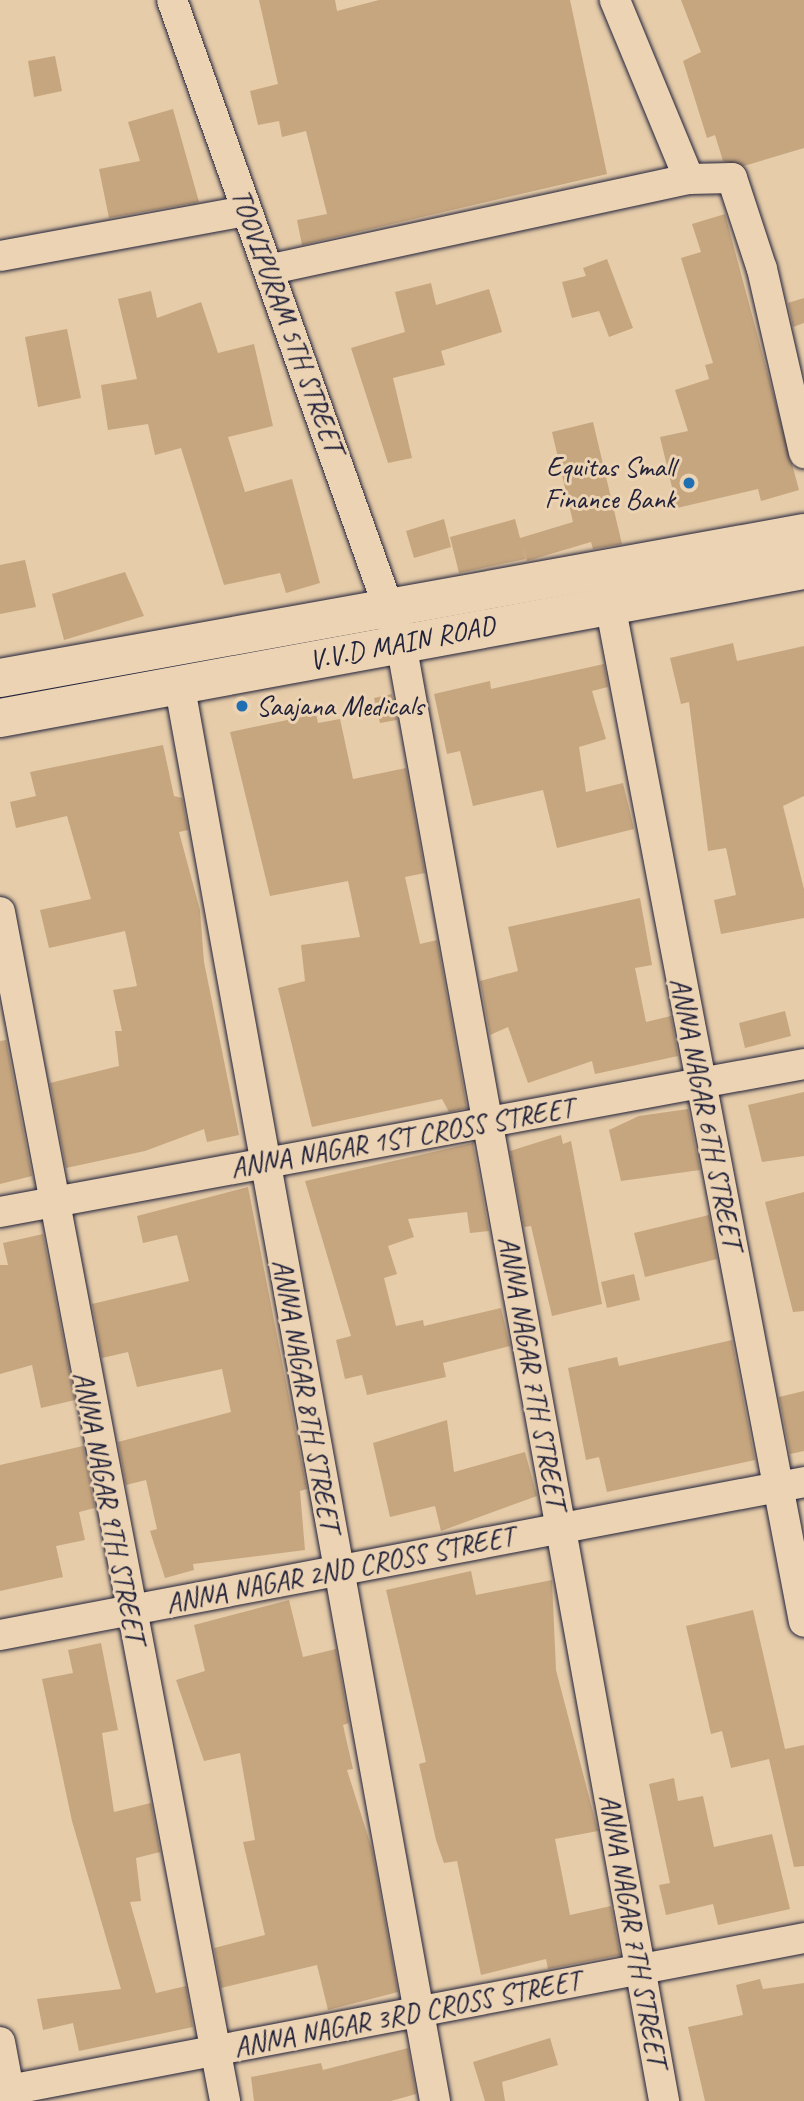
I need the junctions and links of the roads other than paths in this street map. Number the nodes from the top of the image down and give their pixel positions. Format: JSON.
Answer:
{"nodes":[{"id":1,"x":172,"y":0,"type":"edge"},
{"id":2,"x":615,"y":0,"type":"edge"},
{"id":3,"x":689,"y":179,"type":"junction"},
{"id":4,"x":246,"y":211,"type":"junction"},
{"id":5,"x":0,"y":256,"type":"edge"},
{"id":6,"x":272,"y":269,"type":"junction"},
{"id":7,"x":804,"y":453,"type":"edge"},
{"id":8,"x":804,"y":533,"type":"edge"},
{"id":9,"x":804,"y":570,"type":"edge"},
{"id":10,"x":610,"y":604,"type":"junction"},
{"id":11,"x":394,"y":625,"type":"junction"},
{"id":12,"x":0,"y":678,"type":"edge"},
{"id":13,"x":180,"y":688,"type":"junction"},
{"id":14,"x":0,"y":718,"type":"edge"},
{"id":15,"x":0,"y":912,"type":"edge"},
{"id":16,"x":804,"y":1064,"type":"edge"},
{"id":17,"x":700,"y":1084,"type":"junction"},
{"id":18,"x":487,"y":1123,"type":"junction"},
{"id":19,"x":263,"y":1164,"type":"junction"},
{"id":20,"x":50,"y":1203,"type":"junction"},
{"id":21,"x":0,"y":1212,"type":"edge"},
{"id":22,"x":791,"y":1485,"type":"edge"},
{"id":23,"x":560,"y":1529,"type":"junction"},
{"id":24,"x":338,"y":1571,"type":"junction"},
{"id":25,"x":129,"y":1611,"type":"junction"},
{"id":26,"x":804,"y":1622,"type":"edge"},
{"id":27,"x":0,"y":1635,"type":"edge"},
{"id":28,"x":804,"y":1938,"type":"edge"},
{"id":29,"x":639,"y":1969,"type":"junction"},
{"id":30,"x":419,"y":2011,"type":"junction"},
{"id":31,"x":0,"y":2042,"type":"edge"},
{"id":32,"x":215,"y":2051,"type":"junction"},
{"id":33,"x":10,"y":2095,"type":"edge"},
{"id":34,"x":225,"y":2101,"type":"edge"},
{"id":35,"x":435,"y":2101,"type":"edge"},
{"id":36,"x":664,"y":2101,"type":"edge"}],
"edges":[{"from":1,"to":4,"type":"street","name":"TOOVIPURAM 5TH STREET"},
{"from":2,"to":3,"type":"street"},
{"from":3,"to":6,"type":"street"},
{"from":3,"to":7,"type":"street"},
{"from":4,"to":5,"type":"street"},
{"from":4,"to":6,"type":"street","name":"TOOVIPURAM 5TH STREET"},
{"from":6,"to":11,"type":"street","name":"TOOVIPURAM 5TH STREET"},
{"from":8,"to":11,"type":"main road","name":"V.V.D MAIN ROAD"},
{"from":9,"to":10,"type":"main road","name":"V.V.D MAIN ROAD"},
{"from":10,"to":11,"type":"main road","name":"V.V.D MAIN ROAD"},
{"from":10,"to":17,"type":"street","name":"ANNA NAGAR 6TH STREET"},
{"from":11,"to":12,"type":"main road","name":"V.V.D MAIN ROAD"},
{"from":11,"to":13,"type":"main road","name":"V.V.D MAIN ROAD"},
{"from":11,"to":18,"type":"street","name":"ANNA NAGAR 7TH STREET"},
{"from":13,"to":14,"type":"main road","name":"V.V.D MAIN ROAD"},
{"from":13,"to":19,"type":"street","name":"ANNA NAGAR 8TH STREET"},
{"from":15,"to":20,"type":"street","name":"ANNA NAGAR 9TH STREET"},
{"from":16,"to":17,"type":"street","name":"ANNA NAGAR 1ST CROSS STREET"},
{"from":17,"to":18,"type":"street","name":"ANNA NAGAR 1ST CROSS STREET"},
{"from":17,"to":22,"type":"street","name":"ANNA NAGAR 6TH STREET"},
{"from":18,"to":19,"type":"street","name":"ANNA NAGAR 1ST CROSS STREET"},
{"from":18,"to":23,"type":"street","name":"ANNA NAGAR 7TH STREET"},
{"from":19,"to":20,"type":"street","name":"ANNA NAGAR 1ST CROSS STREET"},
{"from":19,"to":24,"type":"street","name":"ANNA NAGAR 8TH STREET"},
{"from":20,"to":21,"type":"street","name":"ANNA NAGAR 1ST CROSS STREET"},
{"from":20,"to":25,"type":"street","name":"ANNA NAGAR 9TH STREET"},
{"from":22,"to":23,"type":"street","name":"ANNA NAGAR 2ND CROSS STREET"},
{"from":22,"to":26,"type":"street","name":"ANNA NAGAR 6TH STREET"},
{"from":23,"to":24,"type":"street","name":"ANNA NAGAR 2ND CROSS STREET"},
{"from":23,"to":29,"type":"street","name":"ANNA NAGAR 7TH STREET"},
{"from":24,"to":25,"type":"street","name":"ANNA NAGAR 2ND CROSS STREET"},
{"from":24,"to":30,"type":"street","name":"ANNA NAGAR 8TH STREET"},
{"from":25,"to":27,"type":"street","name":"ANNA NAGAR 2ND CROSS STREET"},
{"from":25,"to":32,"type":"street","name":"ANNA NAGAR 9TH STREET"},
{"from":28,"to":29,"type":"street","name":"ANNA NAGAR 3RD CROSS STREET"},
{"from":29,"to":30,"type":"street","name":"ANNA NAGAR 3RD CROSS STREET"},
{"from":29,"to":36,"type":"street","name":"ANNA NAGAR 7TH STREET"},
{"from":30,"to":32,"type":"street","name":"ANNA NAGAR 3RD CROSS STREET"},
{"from":30,"to":35,"type":"street","name":"ANNA NAGAR 8TH STREET"},
{"from":31,"to":33,"type":"street"},
{"from":32,"to":33,"type":"street","name":"ANNA NAGAR 3RD CROSS STREET"},
{"from":32,"to":34,"type":"street","name":"ANNA NAGAR 9TH STREET"}]}
